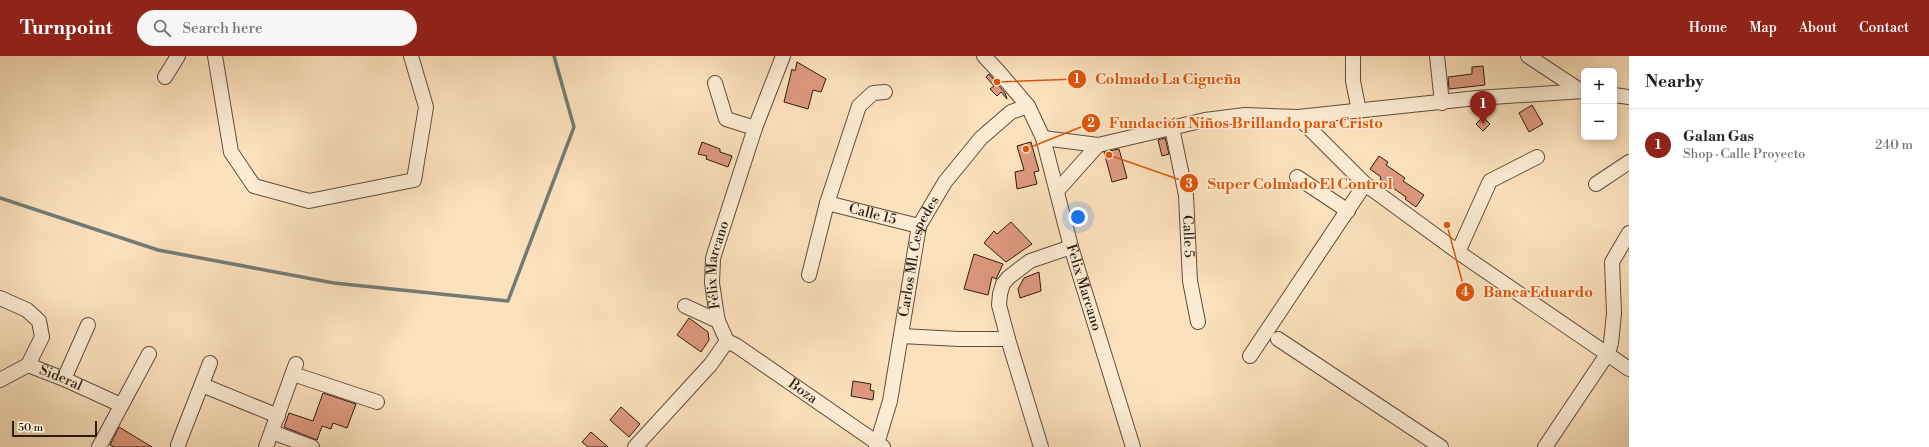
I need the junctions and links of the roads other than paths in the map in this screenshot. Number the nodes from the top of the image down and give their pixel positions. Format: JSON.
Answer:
{"nodes":[{"id":1,"x":178,"y":56,"type":"edge"},
{"id":2,"x":215,"y":56,"type":"edge"},
{"id":3,"x":411,"y":56,"type":"edge"},
{"id":4,"x":784,"y":56,"type":"edge"},
{"id":5,"x":984,"y":56,"type":"edge"},
{"id":6,"x":1353,"y":56,"type":"edge"},
{"id":7,"x":1437,"y":56,"type":"edge"},
{"id":8,"x":1528,"y":56,"type":"edge"},
{"id":9,"x":165,"y":77,"type":"dead end"},
{"id":10,"x":715,"y":83,"type":"dead end"},
{"id":11,"x":1581,"y":90,"type":"edge"},
{"id":12,"x":1581,"y":91,"type":"edge"},
{"id":13,"x":884,"y":92,"type":"dead end"},
{"id":14,"x":1617,"y":95,"type":"edge"},
{"id":15,"x":1629,"y":97,"type":"edge"},
{"id":16,"x":1442,"y":103,"type":"junction"},
{"id":17,"x":1028,"y":106,"type":"junction"},
{"id":18,"x":1359,"y":111,"type":"junction"},
{"id":19,"x":1298,"y":117,"type":"junction"},
{"id":20,"x":755,"y":128,"type":"junction"},
{"id":21,"x":1172,"y":128,"type":"junction"},
{"id":22,"x":1043,"y":138,"type":"junction"},
{"id":23,"x":1098,"y":144,"type":"junction"},
{"id":24,"x":1537,"y":157,"type":"dead end"},
{"id":25,"x":1629,"y":162,"type":"edge"},
{"id":26,"x":1297,"y":177,"type":"dead end"},
{"id":27,"x":1365,"y":184,"type":"junction"},
{"id":28,"x":1596,"y":184,"type":"dead end"},
{"id":29,"x":1057,"y":191,"type":"junction"},
{"id":30,"x":827,"y":203,"type":"junction"},
{"id":31,"x":1348,"y":211,"type":"junction"},
{"id":32,"x":919,"y":226,"type":"junction"},
{"id":33,"x":1629,"y":233,"type":"edge"},
{"id":34,"x":1071,"y":247,"type":"junction"},
{"id":35,"x":1458,"y":252,"type":"junction"},
{"id":36,"x":809,"y":275,"type":"dead end"},
{"id":37,"x":0,"y":298,"type":"edge"},
{"id":38,"x":685,"y":306,"type":"dead end"},
{"id":39,"x":718,"y":321,"type":"junction"},
{"id":40,"x":1198,"y":322,"type":"dead end"},
{"id":41,"x":88,"y":326,"type":"dead end"},
{"id":42,"x":901,"y":336,"type":"junction"},
{"id":43,"x":1008,"y":339,"type":"junction"},
{"id":44,"x":1278,"y":339,"type":"dead end"},
{"id":45,"x":727,"y":341,"type":"junction"},
{"id":46,"x":1608,"y":353,"type":"junction"},
{"id":47,"x":148,"y":354,"type":"dead end"},
{"id":48,"x":1250,"y":356,"type":"dead end"},
{"id":49,"x":210,"y":363,"type":"dead end"},
{"id":50,"x":28,"y":365,"type":"junction"},
{"id":51,"x":1629,"y":369,"type":"edge"},
{"id":52,"x":64,"y":379,"type":"junction"},
{"id":53,"x":0,"y":380,"type":"edge"},
{"id":54,"x":202,"y":385,"type":"junction"},
{"id":55,"x":377,"y":402,"type":"dead end"},
{"id":56,"x":121,"y":405,"type":"junction"},
{"id":57,"x":278,"y":416,"type":"junction"},
{"id":58,"x":272,"y":432,"type":"junction"},
{"id":59,"x":178,"y":445,"type":"dead end"},
{"id":60,"x":879,"y":445,"type":"edge"},
{"id":61,"x":99,"y":447,"type":"edge"},
{"id":62,"x":266,"y":447,"type":"edge"},
{"id":63,"x":312,"y":447,"type":"edge"},
{"id":64,"x":635,"y":447,"type":"edge"},
{"id":65,"x":1041,"y":447,"type":"edge"},
{"id":66,"x":1133,"y":447,"type":"edge"},
{"id":67,"x":1441,"y":447,"type":"edge"},
{"id":68,"x":1545,"y":447,"type":"edge"}],
"edges":[{"from":1,"to":9,"type":"street"},
{"from":2,"to":3,"type":"street"},
{"from":4,"to":20,"type":"street","name":"Félix Marcano"},
{"from":5,"to":17,"type":"street"},
{"from":6,"to":18,"type":"street"},
{"from":7,"to":16,"type":"street"},
{"from":8,"to":11,"type":"street"},
{"from":10,"to":20,"type":"street"},
{"from":12,"to":16,"type":"street"},
{"from":13,"to":30,"type":"street"},
{"from":14,"to":15,"type":"street"},
{"from":16,"to":18,"type":"street"},
{"from":17,"to":22,"type":"street","name":"Felix Marcano"},
{"from":17,"to":32,"type":"street","name":"Carlos Ml. Cespedes"},
{"from":18,"to":19,"type":"street"},
{"from":19,"to":21,"type":"street"},
{"from":19,"to":27,"type":"street"},
{"from":20,"to":39,"type":"street","name":"Félix Marcano"},
{"from":21,"to":23,"type":"street"},
{"from":21,"to":40,"type":"street","name":"Calle 5"},
{"from":22,"to":23,"type":"street"},
{"from":22,"to":29,"type":"street","name":"Felix Marcano"},
{"from":23,"to":29,"type":"street"},
{"from":24,"to":35,"type":"street"},
{"from":25,"to":28,"type":"street"},
{"from":26,"to":31,"type":"street"},
{"from":27,"to":31,"type":"street"},
{"from":27,"to":35,"type":"street"},
{"from":29,"to":34,"type":"street","name":"Felix Marcano"},
{"from":30,"to":32,"type":"street","name":"Calle 15"},
{"from":30,"to":36,"type":"street"},
{"from":31,"to":48,"type":"street"},
{"from":32,"to":42,"type":"street","name":"Carlos Ml. Cespedes"},
{"from":33,"to":46,"type":"street"},
{"from":34,"to":43,"type":"street"},
{"from":34,"to":66,"type":"street","name":"Felix Marcano"},
{"from":35,"to":46,"type":"street"},
{"from":37,"to":50,"type":"street"},
{"from":38,"to":39,"type":"street"},
{"from":39,"to":45,"type":"street","name":"Félix Marcano"},
{"from":41,"to":52,"type":"street"},
{"from":42,"to":43,"type":"street"},
{"from":42,"to":60,"type":"street","name":"Carlos Ml. Cespedes"},
{"from":43,"to":65,"type":"street"},
{"from":44,"to":67,"type":"street"},
{"from":45,"to":60,"type":"street","name":"Boza"},
{"from":45,"to":64,"type":"street"},
{"from":46,"to":51,"type":"street"},
{"from":46,"to":68,"type":"street"},
{"from":47,"to":56,"type":"street"},
{"from":49,"to":54,"type":"street"},
{"from":50,"to":52,"type":"street","name":"Sideral"},
{"from":50,"to":53,"type":"street","name":"Sideral"},
{"from":52,"to":56,"type":"street","name":"Sideral"},
{"from":54,"to":57,"type":"street"},
{"from":54,"to":59,"type":"street"},
{"from":55,"to":57,"type":"street"},
{"from":56,"to":61,"type":"street"},
{"from":57,"to":58,"type":"street"},
{"from":58,"to":62,"type":"street"},
{"from":58,"to":63,"type":"street"}]}
